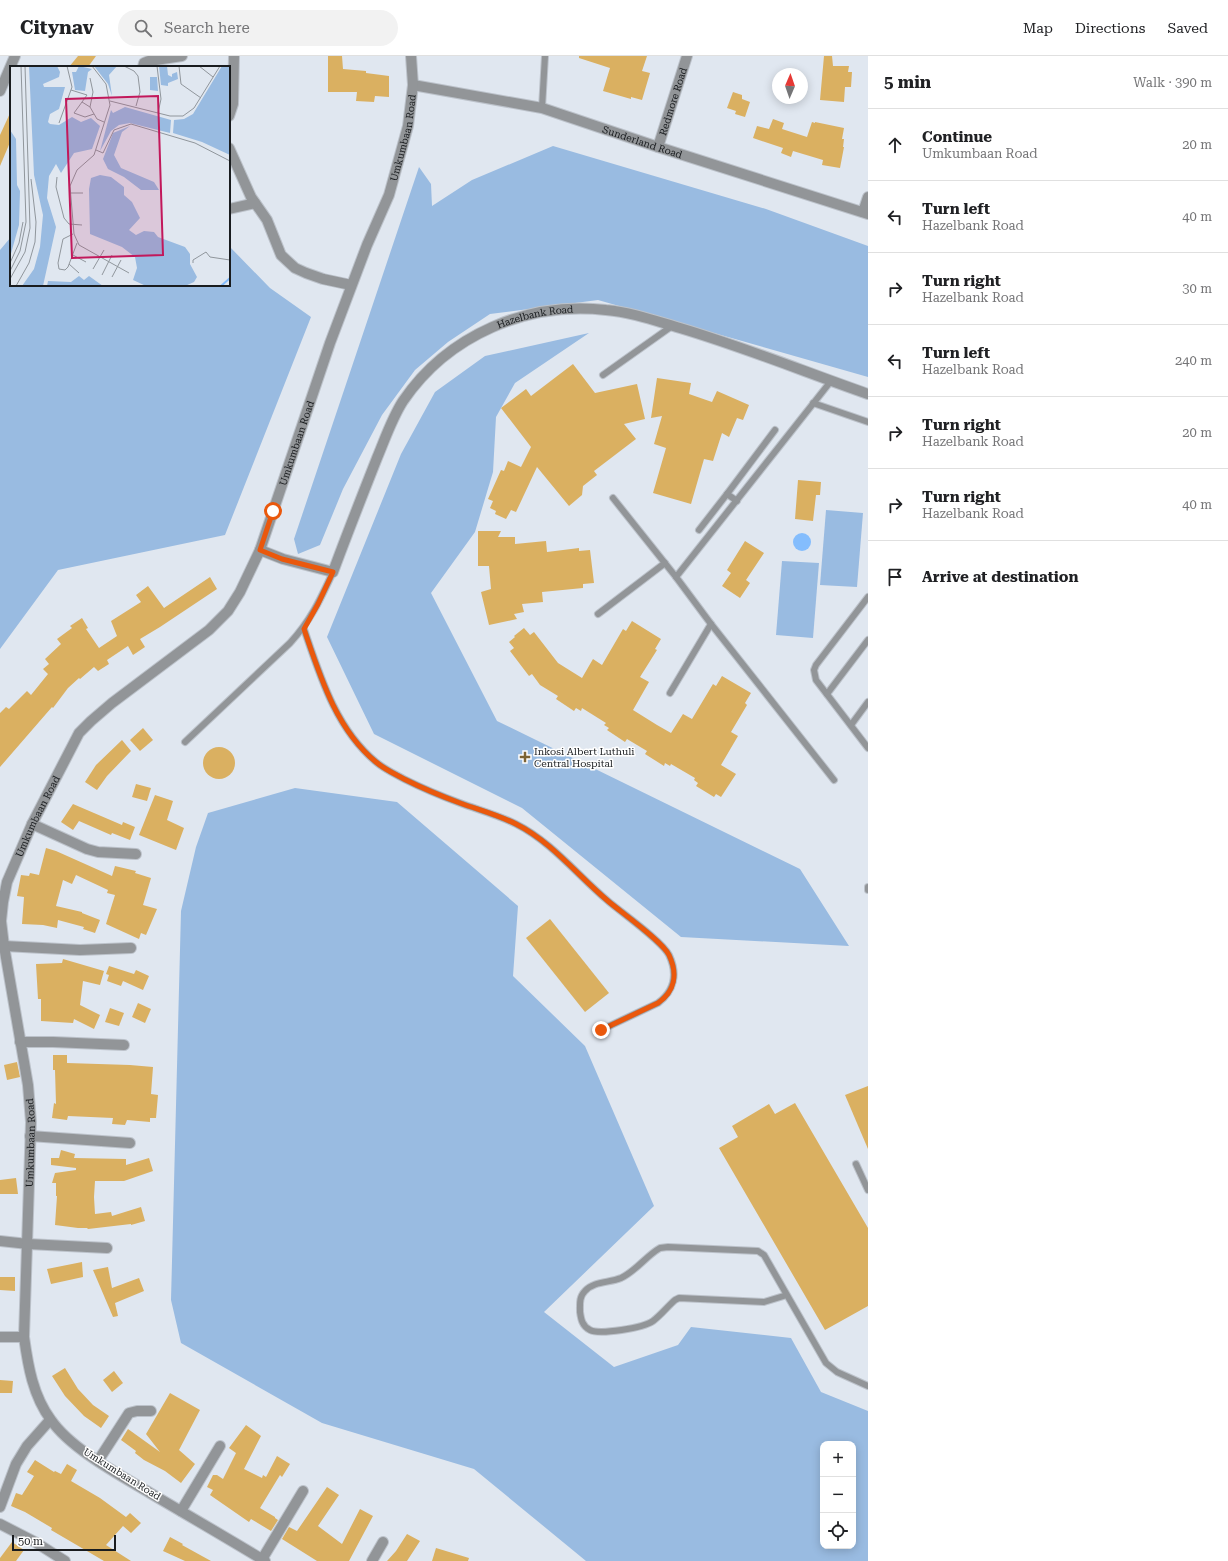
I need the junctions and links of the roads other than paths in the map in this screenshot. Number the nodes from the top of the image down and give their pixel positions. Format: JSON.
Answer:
{"nodes":[{"id":1,"x":15,"y":56,"type":"edge"},
{"id":2,"x":182,"y":56,"type":"edge"},
{"id":3,"x":234,"y":56,"type":"edge"},
{"id":4,"x":411,"y":56,"type":"edge"},
{"id":5,"x":545,"y":56,"type":"edge"},
{"id":6,"x":687,"y":56,"type":"edge"},
{"id":7,"x":11,"y":66,"type":"edge"},
{"id":8,"x":143,"y":66,"type":"edge"},
{"id":9,"x":10,"y":68,"type":"edge"},
{"id":10,"x":413,"y":86,"type":"junction"},
{"id":11,"x":0,"y":91,"type":"edge"},
{"id":12,"x":542,"y":108,"type":"junction"},
{"id":13,"x":230,"y":113,"type":"edge"},
{"id":14,"x":658,"y":147,"type":"junction"},
{"id":15,"x":230,"y":150,"type":"edge"},
{"id":16,"x":868,"y":197,"type":"edge"},
{"id":17,"x":255,"y":203,"type":"junction"},
{"id":18,"x":230,"y":209,"type":"edge"},
{"id":19,"x":866,"y":213,"type":"edge"},
{"id":20,"x":351,"y":285,"type":"junction"},
{"id":21,"x":672,"y":326,"type":"junction"},
{"id":22,"x":603,"y":375,"type":"dead end"},
{"id":23,"x":831,"y":381,"type":"junction"},
{"id":24,"x":868,"y":394,"type":"edge"},
{"id":25,"x":813,"y":403,"type":"junction"},
{"id":26,"x":868,"y":422,"type":"edge"},
{"id":27,"x":776,"y":430,"type":"dead end"},
{"id":28,"x":727,"y":494,"type":"junction"},
{"id":29,"x":613,"y":498,"type":"dead end"},
{"id":30,"x":736,"y":501,"type":"junction"},
{"id":31,"x":699,"y":530,"type":"dead end"},
{"id":32,"x":260,"y":550,"type":"junction"},
{"id":33,"x":665,"y":563,"type":"junction"},
{"id":34,"x":333,"y":572,"type":"junction"},
{"id":35,"x":676,"y":577,"type":"junction"},
{"id":36,"x":868,"y":597,"type":"edge"},
{"id":37,"x":598,"y":614,"type":"dead end"},
{"id":38,"x":711,"y":624,"type":"junction"},
{"id":39,"x":304,"y":629,"type":"junction"},
{"id":40,"x":868,"y":640,"type":"edge"},
{"id":41,"x":670,"y":693,"type":"dead end"},
{"id":42,"x":827,"y":694,"type":"junction"},
{"id":43,"x":868,"y":702,"type":"edge"},
{"id":44,"x":851,"y":725,"type":"junction"},
{"id":45,"x":185,"y":742,"type":"dead end"},
{"id":46,"x":868,"y":748,"type":"edge"},
{"id":47,"x":834,"y":780,"type":"dead end"},
{"id":48,"x":32,"y":824,"type":"junction"},
{"id":49,"x":136,"y":854,"type":"dead end"},
{"id":50,"x":868,"y":887,"type":"edge"},
{"id":51,"x":868,"y":890,"type":"edge"},
{"id":52,"x":4,"y":946,"type":"junction"},
{"id":53,"x":131,"y":948,"type":"dead end"},
{"id":54,"x":601,"y":1030,"type":"dead end"},
{"id":55,"x":20,"y":1042,"type":"junction"},
{"id":56,"x":124,"y":1045,"type":"dead end"},
{"id":57,"x":30,"y":1136,"type":"junction"},
{"id":58,"x":130,"y":1143,"type":"dead end"},
{"id":59,"x":856,"y":1164,"type":"dead end"},
{"id":60,"x":868,"y":1190,"type":"edge"},
{"id":61,"x":0,"y":1241,"type":"edge"},
{"id":62,"x":28,"y":1244,"type":"junction"},
{"id":63,"x":107,"y":1248,"type":"dead end"},
{"id":64,"x":787,"y":1295,"type":"junction"},
{"id":65,"x":0,"y":1337,"type":"edge"},
{"id":66,"x":24,"y":1337,"type":"junction"},
{"id":67,"x":868,"y":1386,"type":"edge"},
{"id":68,"x":151,"y":1411,"type":"dead end"},
{"id":69,"x":50,"y":1420,"type":"junction"},
{"id":70,"x":220,"y":1446,"type":"dead end"},
{"id":71,"x":98,"y":1461,"type":"junction"},
{"id":72,"x":303,"y":1491,"type":"dead end"},
{"id":73,"x":0,"y":1507,"type":"edge"},
{"id":74,"x":181,"y":1511,"type":"junction"},
{"id":75,"x":0,"y":1524,"type":"edge"},
{"id":76,"x":383,"y":1542,"type":"dead end"},
{"id":77,"x":263,"y":1560,"type":"edge"},
{"id":78,"x":65,"y":1561,"type":"edge"},
{"id":79,"x":372,"y":1561,"type":"edge"}],
"edges":[{"from":1,"to":7,"type":"street"},
{"from":2,"to":8,"type":"street"},
{"from":3,"to":13,"type":"street"},
{"from":4,"to":10,"type":"street","name":"Umkumbaan Road"},
{"from":5,"to":12,"type":"lane"},
{"from":6,"to":14,"type":"street","name":"Redmore Road"},
{"from":9,"to":11,"type":"street"},
{"from":10,"to":12,"type":"street","name":"Sunderland Road"},
{"from":10,"to":20,"type":"street","name":"Umkumbaan Road"},
{"from":12,"to":14,"type":"street","name":"Sunderland Road"},
{"from":14,"to":19,"type":"street","name":"Sunderland Road"},
{"from":15,"to":17,"type":"street"},
{"from":16,"to":19,"type":"street"},
{"from":17,"to":18,"type":"street"},
{"from":17,"to":20,"type":"street"},
{"from":20,"to":32,"type":"street","name":"Umkumbaan Road"},
{"from":21,"to":22,"type":"lane"},
{"from":21,"to":23,"type":"street","name":"Hazelbank Road"},
{"from":21,"to":34,"type":"street","name":"Hazelbank Road"},
{"from":23,"to":24,"type":"street","name":"Hazelbank Road"},
{"from":23,"to":25,"type":"lane"},
{"from":25,"to":26,"type":"lane"},
{"from":25,"to":30,"type":"lane"},
{"from":27,"to":28,"type":"lane"},
{"from":28,"to":30,"type":"lane"},
{"from":28,"to":31,"type":"lane"},
{"from":29,"to":33,"type":"lane"},
{"from":30,"to":35,"type":"lane"},
{"from":32,"to":34,"type":"street"},
{"from":32,"to":48,"type":"street","name":"Umkumbaan Road"},
{"from":33,"to":35,"type":"lane"},
{"from":33,"to":37,"type":"lane"},
{"from":34,"to":39,"type":"lane","name":"Hazelbank Road"},
{"from":35,"to":38,"type":"lane"},
{"from":36,"to":42,"type":"lane"},
{"from":38,"to":41,"type":"lane"},
{"from":38,"to":47,"type":"lane"},
{"from":39,"to":45,"type":"lane","name":"Hazelbank Road"},
{"from":39,"to":54,"type":"lane"},
{"from":40,"to":42,"type":"lane"},
{"from":42,"to":44,"type":"lane"},
{"from":43,"to":44,"type":"lane"},
{"from":44,"to":46,"type":"lane"},
{"from":48,"to":49,"type":"street"},
{"from":48,"to":52,"type":"street","name":"Umkumbaan Road"},
{"from":50,"to":51,"type":"lane"},
{"from":52,"to":53,"type":"street"},
{"from":52,"to":55,"type":"street","name":"Umkumbaan Road"},
{"from":55,"to":56,"type":"street"},
{"from":55,"to":57,"type":"street","name":"Umkumbaan Road"},
{"from":57,"to":58,"type":"street"},
{"from":57,"to":62,"type":"street","name":"Umkumbaan Road"},
{"from":59,"to":60,"type":"lane"},
{"from":61,"to":62,"type":"street"},
{"from":62,"to":63,"type":"street"},
{"from":62,"to":66,"type":"street","name":"Umkumbaan Road"},
{"from":64,"to":64,"type":"lane"},
{"from":64,"to":67,"type":"lane"},
{"from":65,"to":66,"type":"street"},
{"from":66,"to":69,"type":"street","name":"Umkumbaan Road"},
{"from":68,"to":71,"type":"street"},
{"from":69,"to":71,"type":"street","name":"Umkumbaan Road"},
{"from":69,"to":73,"type":"street"},
{"from":70,"to":74,"type":"street"},
{"from":71,"to":74,"type":"street","name":"Umkumbaan Road"},
{"from":72,"to":77,"type":"street"},
{"from":74,"to":77,"type":"street","name":"Umkumbaan Road"},
{"from":75,"to":78,"type":"street"},
{"from":76,"to":79,"type":"street"}]}
